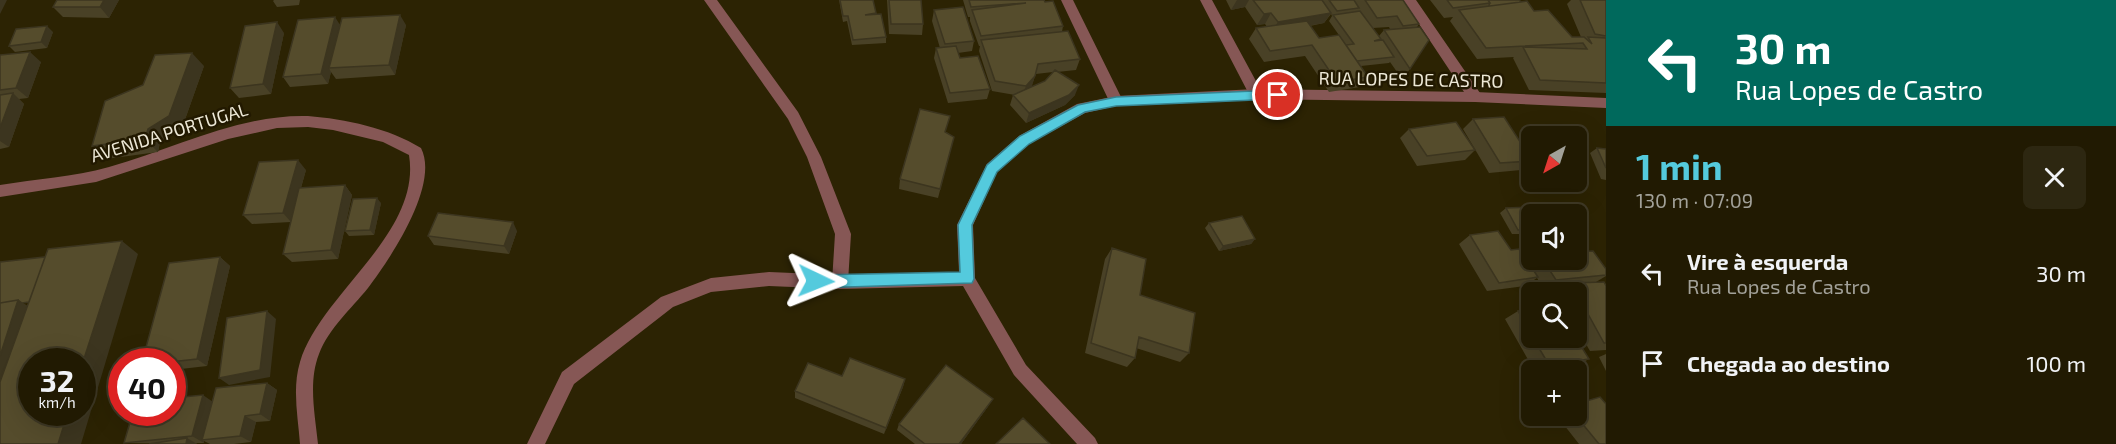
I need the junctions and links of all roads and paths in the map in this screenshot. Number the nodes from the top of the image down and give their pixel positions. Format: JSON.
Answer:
{"nodes":[{"id":1,"x":710,"y":0,"type":"edge"},
{"id":2,"x":1067,"y":0,"type":"edge"},
{"id":3,"x":1206,"y":0,"type":"edge"},
{"id":4,"x":1409,"y":0,"type":"edge"},
{"id":5,"x":1256,"y":94,"type":"junction"},
{"id":6,"x":1475,"y":97,"type":"junction"},
{"id":7,"x":1116,"y":101,"type":"junction"},
{"id":8,"x":1606,"y":103,"type":"edge"},
{"id":9,"x":0,"y":191,"type":"edge"},
{"id":10,"x":967,"y":279,"type":"junction"},
{"id":11,"x":840,"y":282,"type":"junction"},
{"id":12,"x":309,"y":444,"type":"edge"},
{"id":13,"x":536,"y":444,"type":"edge"},
{"id":14,"x":1089,"y":444,"type":"edge"}],
"edges":[{"from":1,"to":11,"type":"street"},
{"from":2,"to":7,"type":"street"},
{"from":3,"to":5,"type":"street"},
{"from":4,"to":6,"type":"street"},
{"from":5,"to":6,"type":"street","name":"RUA LOPES DE CASTRO"},
{"from":5,"to":7,"type":"street","name":"RUA LOPES DE CASTRO"},
{"from":6,"to":8,"type":"street","name":"RUA LOPES DE CASTRO"},
{"from":7,"to":10,"type":"street","name":"RUA LOPES DE CASTRO"},
{"from":9,"to":12,"type":"street","name":"AVENIDA PORTUGAL"},
{"from":10,"to":11,"type":"street"},
{"from":10,"to":14,"type":"street"},
{"from":11,"to":13,"type":"street"}]}
